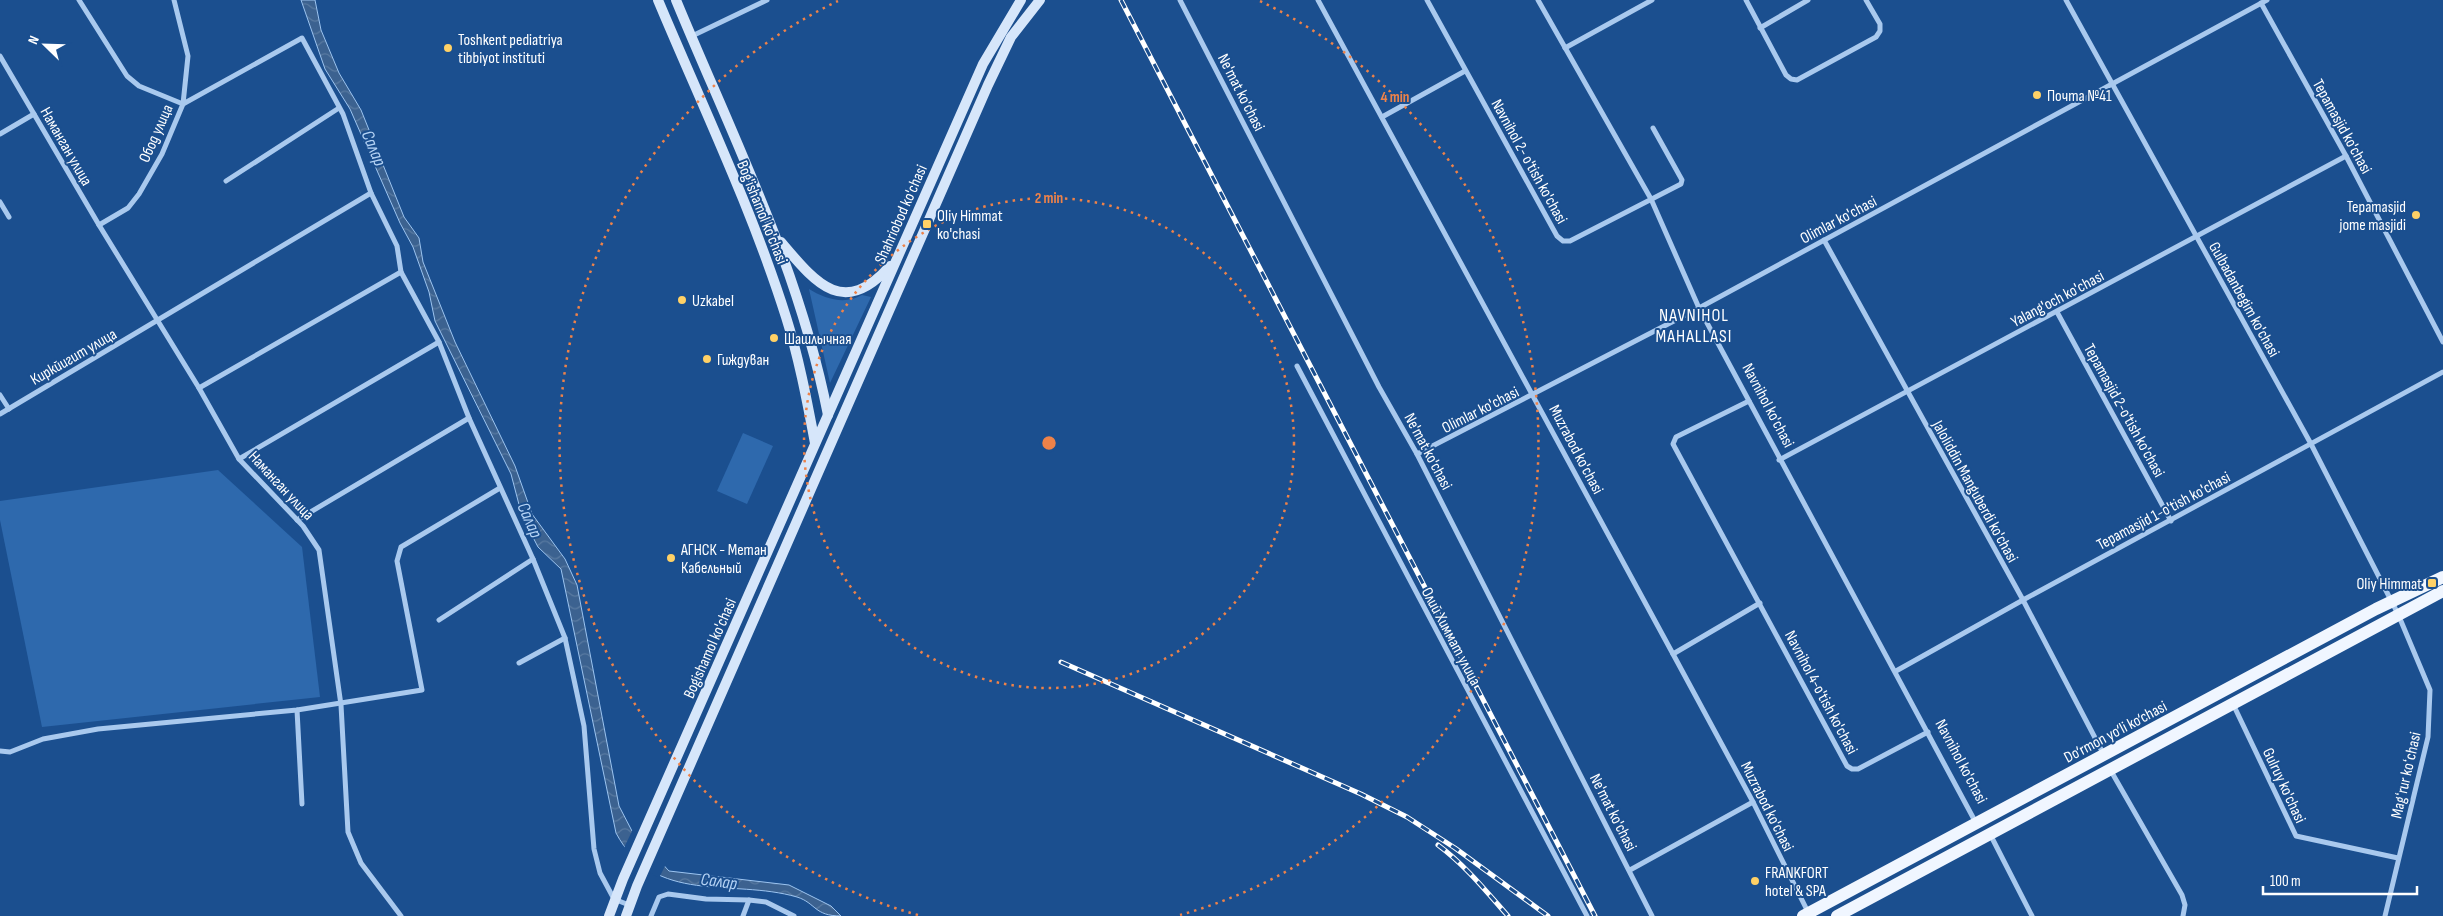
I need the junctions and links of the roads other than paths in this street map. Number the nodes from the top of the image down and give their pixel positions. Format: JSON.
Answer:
{"nodes":[{"id":1,"x":79,"y":0,"type":"edge"},
{"id":2,"x":174,"y":0,"type":"edge"},
{"id":3,"x":658,"y":0,"type":"edge"},
{"id":4,"x":676,"y":0,"type":"edge"},
{"id":5,"x":767,"y":0,"type":"edge"},
{"id":6,"x":1021,"y":0,"type":"edge"},
{"id":7,"x":1040,"y":0,"type":"edge"},
{"id":8,"x":1180,"y":0,"type":"edge"},
{"id":9,"x":1318,"y":0,"type":"edge"},
{"id":10,"x":1427,"y":0,"type":"edge"},
{"id":11,"x":1538,"y":0,"type":"edge"},
{"id":12,"x":1652,"y":0,"type":"edge"},
{"id":13,"x":1746,"y":0,"type":"edge"},
{"id":14,"x":1808,"y":0,"type":"edge"},
{"id":15,"x":1866,"y":0,"type":"edge"},
{"id":16,"x":2066,"y":0,"type":"edge"},
{"id":17,"x":2264,"y":2,"type":"edge"},
{"id":18,"x":1760,"y":28,"type":"junction"},
{"id":19,"x":691,"y":36,"type":"junction"},
{"id":20,"x":1565,"y":48,"type":"junction"},
{"id":21,"x":0,"y":56,"type":"edge"},
{"id":22,"x":1465,"y":71,"type":"junction"},
{"id":23,"x":2112,"y":84,"type":"junction"},
{"id":24,"x":183,"y":104,"type":"junction"},
{"id":25,"x":339,"y":108,"type":"junction"},
{"id":26,"x":34,"y":114,"type":"junction"},
{"id":27,"x":1382,"y":117,"type":"junction"},
{"id":28,"x":1653,"y":128,"type":"dead end"},
{"id":29,"x":0,"y":134,"type":"edge"},
{"id":30,"x":737,"y":143,"type":"junction"},
{"id":31,"x":721,"y":150,"type":"junction"},
{"id":32,"x":2346,"y":156,"type":"junction"},
{"id":33,"x":226,"y":181,"type":"dead end"},
{"id":34,"x":371,"y":193,"type":"junction"},
{"id":35,"x":1651,"y":199,"type":"junction"},
{"id":36,"x":0,"y":202,"type":"edge"},
{"id":37,"x":9,"y":217,"type":"dead end"},
{"id":38,"x":99,"y":225,"type":"junction"},
{"id":39,"x":777,"y":237,"type":"junction"},
{"id":40,"x":2197,"y":238,"type":"junction"},
{"id":41,"x":1824,"y":240,"type":"junction"},
{"id":42,"x":898,"y":255,"type":"junction"},
{"id":43,"x":401,"y":272,"type":"junction"},
{"id":44,"x":1699,"y":308,"type":"junction"},
{"id":45,"x":2058,"y":312,"type":"junction"},
{"id":46,"x":159,"y":321,"type":"junction"},
{"id":47,"x":439,"y":342,"type":"junction"},
{"id":48,"x":2443,"y":342,"type":"edge"},
{"id":49,"x":1297,"y":366,"type":"dead end"},
{"id":50,"x":848,"y":370,"type":"junction"},
{"id":51,"x":2443,"y":372,"type":"edge"},
{"id":52,"x":860,"y":375,"type":"junction"},
{"id":53,"x":199,"y":388,"type":"junction"},
{"id":54,"x":1906,"y":391,"type":"junction"},
{"id":55,"x":0,"y":395,"type":"edge"},
{"id":56,"x":1534,"y":395,"type":"junction"},
{"id":57,"x":1749,"y":401,"type":"junction"},
{"id":58,"x":9,"y":409,"type":"junction"},
{"id":59,"x":0,"y":414,"type":"edge"},
{"id":60,"x":828,"y":415,"type":"junction"},
{"id":61,"x":469,"y":418,"type":"junction"},
{"id":62,"x":832,"y":440,"type":"junction"},
{"id":63,"x":815,"y":444,"type":"junction"},
{"id":64,"x":2310,"y":444,"type":"junction"},
{"id":65,"x":1418,"y":454,"type":"junction"},
{"id":66,"x":239,"y":459,"type":"junction"},
{"id":67,"x":1779,"y":460,"type":"junction"},
{"id":68,"x":500,"y":488,"type":"junction"},
{"id":69,"x":297,"y":520,"type":"junction"},
{"id":70,"x":2171,"y":521,"type":"junction"},
{"id":71,"x":768,"y":552,"type":"junction"},
{"id":72,"x":781,"y":558,"type":"junction"},
{"id":73,"x":532,"y":559,"type":"junction"},
{"id":74,"x":2443,"y":578,"type":"edge"},
{"id":75,"x":2443,"y":591,"type":"edge"},
{"id":76,"x":2022,"y":600,"type":"junction"},
{"id":77,"x":2391,"y":601,"type":"junction"},
{"id":78,"x":1760,"y":603,"type":"junction"},
{"id":79,"x":2398,"y":614,"type":"junction"},
{"id":80,"x":439,"y":620,"type":"dead end"},
{"id":81,"x":565,"y":638,"type":"junction"},
{"id":82,"x":1673,"y":654,"type":"junction"},
{"id":83,"x":519,"y":663,"type":"dead end"},
{"id":84,"x":1896,"y":672,"type":"junction"},
{"id":85,"x":2232,"y":704,"type":"junction"},
{"id":86,"x":341,"y":705,"type":"junction"},
{"id":87,"x":297,"y":710,"type":"junction"},
{"id":88,"x":1928,"y":732,"type":"junction"},
{"id":89,"x":0,"y":752,"type":"edge"},
{"id":90,"x":2104,"y":756,"type":"junction"},
{"id":91,"x":2110,"y":770,"type":"junction"},
{"id":92,"x":2055,"y":782,"type":"junction"},
{"id":93,"x":2063,"y":794,"type":"junction"},
{"id":94,"x":1753,"y":802,"type":"junction"},
{"id":95,"x":302,"y":804,"type":"dead end"},
{"id":96,"x":1979,"y":822,"type":"junction"},
{"id":97,"x":1990,"y":834,"type":"junction"},
{"id":98,"x":2398,"y":858,"type":"junction"},
{"id":99,"x":1630,"y":870,"type":"junction"},
{"id":100,"x":614,"y":899,"type":"junction"},
{"id":101,"x":749,"y":900,"type":"junction"},
{"id":102,"x":629,"y":905,"type":"junction"},
{"id":103,"x":1805,"y":914,"type":"edge"},
{"id":104,"x":401,"y":916,"type":"edge"},
{"id":105,"x":609,"y":916,"type":"edge"},
{"id":106,"x":626,"y":916,"type":"edge"},
{"id":107,"x":650,"y":916,"type":"edge"},
{"id":108,"x":743,"y":916,"type":"edge"},
{"id":109,"x":794,"y":916,"type":"edge"},
{"id":110,"x":1587,"y":916,"type":"edge"},
{"id":111,"x":1652,"y":916,"type":"edge"},
{"id":112,"x":1837,"y":916,"type":"edge"},
{"id":113,"x":2032,"y":916,"type":"edge"},
{"id":114,"x":2183,"y":916,"type":"edge"},
{"id":115,"x":2385,"y":916,"type":"edge"}],
"edges":[{"from":1,"to":24,"type":"street"},
{"from":2,"to":24,"type":"street","name":"Обод улица"},
{"from":3,"to":31,"type":"main road","name":"Bog'ishamol ko'chasi"},
{"from":4,"to":19,"type":"main road","name":"Bog'ishamol ko'chasi"},
{"from":5,"to":19,"type":"street"},
{"from":6,"to":42,"type":"main road","name":"Shahriobod ko'chasi"},
{"from":7,"to":52,"type":"main road","name":"Shahriobod ko'chasi"},
{"from":8,"to":65,"type":"street","name":"Ne'mat ko'chasi"},
{"from":9,"to":27,"type":"street","name":"Muzrabod ko'chasi"},
{"from":10,"to":22,"type":"street","name":"Navnihol 2- o'tish ko'chasi"},
{"from":11,"to":20,"type":"street","name":"Navnihol ko'chasi"},
{"from":12,"to":20,"type":"street"},
{"from":13,"to":18,"type":"street"},
{"from":14,"to":18,"type":"street"},
{"from":15,"to":18,"type":"street"},
{"from":16,"to":23,"type":"street","name":"Gulbadanbegim ko'chasi"},
{"from":17,"to":23,"type":"street","name":"Olimlar ko'chasi"},
{"from":17,"to":32,"type":"street","name":"Tepamasjid ko'chasi"},
{"from":19,"to":30,"type":"main road","name":"Bog'ishamol ko'chasi"},
{"from":20,"to":35,"type":"street","name":"Navnihol ko'chasi"},
{"from":21,"to":26,"type":"street","name":"Наманган улица"},
{"from":22,"to":27,"type":"street"},
{"from":22,"to":35,"type":"street","name":"Navnihol 2- o'tish ko'chasi"},
{"from":23,"to":40,"type":"street","name":"Gulbadanbegim ko'chasi"},
{"from":23,"to":41,"type":"street","name":"Olimlar ko'chasi"},
{"from":24,"to":25,"type":"street"},
{"from":24,"to":38,"type":"street","name":"Обод улица"},
{"from":25,"to":33,"type":"street"},
{"from":25,"to":34,"type":"street"},
{"from":26,"to":29,"type":"street"},
{"from":26,"to":38,"type":"street","name":"Наманган улица"},
{"from":27,"to":56,"type":"street","name":"Muzrabod ko'chasi"},
{"from":28,"to":35,"type":"street","name":"Navnihol 2- o'tish ko'chasi"},
{"from":30,"to":31,"type":"main road"},
{"from":30,"to":39,"type":"main road","name":"Bog'ishamol ko'chasi"},
{"from":31,"to":63,"type":"main road","name":"Bog'ishamol ko'chasi"},
{"from":32,"to":40,"type":"street","name":"Yalang'och ko'chasi"},
{"from":32,"to":48,"type":"street","name":"Tepamasjid ko'chasi"},
{"from":34,"to":43,"type":"street"},
{"from":34,"to":46,"type":"street","name":"Киркйигит улица"},
{"from":35,"to":44,"type":"street","name":"Navnihol ko'chasi"},
{"from":36,"to":37,"type":"street"},
{"from":38,"to":46,"type":"street","name":"Наманган улица"},
{"from":39,"to":42,"type":"main road"},
{"from":39,"to":60,"type":"main road","name":"Bog'ishamol ko'chasi"},
{"from":40,"to":45,"type":"street","name":"Yalang'och ko'chasi"},
{"from":40,"to":64,"type":"street","name":"Gulbadanbegim ko'chasi"},
{"from":41,"to":44,"type":"street","name":"Olimlar ko'chasi"},
{"from":41,"to":54,"type":"street","name":"Jaloliddin Manguberdi ko'chasi"},
{"from":42,"to":50,"type":"main road","name":"Shahriobod ko'chasi"},
{"from":43,"to":47,"type":"street"},
{"from":43,"to":53,"type":"street"},
{"from":44,"to":56,"type":"street","name":"Olimlar ko'chasi"},
{"from":44,"to":57,"type":"street","name":"Navnihol ko'chasi"},
{"from":45,"to":54,"type":"street","name":"Yalang'och ko'chasi"},
{"from":45,"to":70,"type":"street","name":"Tepamasjid 2-o'tish ko'chasi"},
{"from":46,"to":53,"type":"street","name":"Наманган улица"},
{"from":46,"to":58,"type":"street","name":"Киркйигит улица"},
{"from":47,"to":61,"type":"street"},
{"from":47,"to":66,"type":"street"},
{"from":49,"to":110,"type":"street","name":"Олий Химмат улица"},
{"from":50,"to":52,"type":"main road"},
{"from":50,"to":60,"type":"main road","name":"Shahriobod ko'chasi"},
{"from":51,"to":64,"type":"street","name":"Tepamasjid 1-o'tish ko'chasi"},
{"from":52,"to":62,"type":"main road","name":"Shahriobod ko'chasi"},
{"from":53,"to":66,"type":"street","name":"Наманган улица"},
{"from":54,"to":67,"type":"street","name":"Yalang'och ko'chasi"},
{"from":54,"to":76,"type":"street","name":"Jaloliddin Manguberdi ko'chasi"},
{"from":55,"to":58,"type":"street"},
{"from":56,"to":65,"type":"street","name":"Olimlar ko'chasi"},
{"from":56,"to":82,"type":"street","name":"Muzrabod ko'chasi"},
{"from":57,"to":67,"type":"street","name":"Navnihol ko'chasi"},
{"from":57,"to":78,"type":"street","name":"Navnihol 4-o'tish ko'chasi"},
{"from":58,"to":59,"type":"street","name":"Киркйигит улица"},
{"from":60,"to":62,"type":"main road","name":"Bog'ishamol ko'chasi"},
{"from":60,"to":63,"type":"main road","name":"Shahriobod ko'chasi"},
{"from":61,"to":68,"type":"street"},
{"from":61,"to":69,"type":"street"},
{"from":62,"to":63,"type":"main road"},
{"from":62,"to":72,"type":"main road","name":"Bogishamol ko'chasi"},
{"from":63,"to":71,"type":"main road","name":"Bogishamol ko'chasi"},
{"from":64,"to":70,"type":"street","name":"Tepamasjid 1-o'tish ko'chasi"},
{"from":64,"to":77,"type":"street","name":"Gulbadanbegim ko'chasi"},
{"from":65,"to":99,"type":"street","name":"Ne'mat ko'chasi"},
{"from":66,"to":69,"type":"street","name":"Наманган улица"},
{"from":67,"to":84,"type":"street","name":"Navnihol ko'chasi"},
{"from":68,"to":73,"type":"street"},
{"from":68,"to":86,"type":"street"},
{"from":69,"to":86,"type":"street","name":"Наманган улица"},
{"from":70,"to":76,"type":"street","name":"Tepamasjid 1-o'tish ko'chasi"},
{"from":71,"to":72,"type":"main road"},
{"from":71,"to":100,"type":"main road","name":"Bogishamol ko'chasi"},
{"from":72,"to":102,"type":"main road","name":"Bogishamol ko'chasi"},
{"from":73,"to":80,"type":"street"},
{"from":73,"to":81,"type":"street"},
{"from":74,"to":77,"type":"main road","name":"Do‘rmon yo‘li ko‘chasi"},
{"from":75,"to":79,"type":"main road","name":"Do‘rmon yo‘li ko‘chasi"},
{"from":76,"to":84,"type":"street","name":"Tepamasjid 1-o'tish ko'chasi"},
{"from":76,"to":90,"type":"street","name":"Jaloliddin Manguberdi ko'chasi"},
{"from":77,"to":79,"type":"street","name":"Gulbadanbegim ko'chasi"},
{"from":77,"to":90,"type":"main road","name":"Do‘rmon yo‘li ko‘chasi"},
{"from":78,"to":82,"type":"street"},
{"from":78,"to":88,"type":"street","name":"Navnihol 4-o'tish ko'chasi"},
{"from":79,"to":85,"type":"main road","name":"Do‘rmon yo‘li ko‘chasi"},
{"from":79,"to":98,"type":"street","name":"Magʻrur koʻchasi"},
{"from":81,"to":83,"type":"street"},
{"from":81,"to":100,"type":"street"},
{"from":82,"to":94,"type":"street","name":"Muzrabod ko'chasi"},
{"from":84,"to":88,"type":"street","name":"Navnihol ko'chasi"},
{"from":85,"to":91,"type":"main road","name":"Do‘rmon yo‘li ko‘chasi"},
{"from":85,"to":98,"type":"street","name":"Gulruy ko'chasi"},
{"from":86,"to":87,"type":"street"},
{"from":86,"to":104,"type":"street","name":"Наманган улица"},
{"from":87,"to":89,"type":"street"},
{"from":87,"to":95,"type":"street"},
{"from":88,"to":96,"type":"street","name":"Navnihol ko'chasi"},
{"from":90,"to":92,"type":"main road","name":"Do‘rmon yo‘li ko‘chasi"},
{"from":91,"to":93,"type":"main road","name":"Do‘rmon yo‘li ko‘chasi"},
{"from":91,"to":114,"type":"street"},
{"from":92,"to":93,"type":"main road"},
{"from":92,"to":96,"type":"main road","name":"Do‘rmon yo‘li ko‘chasi"},
{"from":93,"to":97,"type":"main road","name":"Do‘rmon yo‘li ko‘chasi"},
{"from":94,"to":99,"type":"street"},
{"from":94,"to":103,"type":"street","name":"Muzrabod ko'chasi"},
{"from":96,"to":97,"type":"main road","name":"Navnihol ko'chasi"},
{"from":96,"to":103,"type":"main road","name":"Do‘rmon yo‘li ko‘chasi"},
{"from":97,"to":112,"type":"main road","name":"Do‘rmon yo‘li ko‘chasi"},
{"from":97,"to":113,"type":"street"},
{"from":98,"to":115,"type":"street","name":"Magʻrur koʻchasi"},
{"from":99,"to":111,"type":"street","name":"Ne'mat ko'chasi"},
{"from":100,"to":102,"type":"street"},
{"from":100,"to":105,"type":"main road","name":"Bogishamol ko'chasi"},
{"from":101,"to":107,"type":"street"},
{"from":101,"to":108,"type":"street"},
{"from":101,"to":109,"type":"street"},
{"from":102,"to":106,"type":"main road","name":"Bogishamol ko'chasi"}]}
